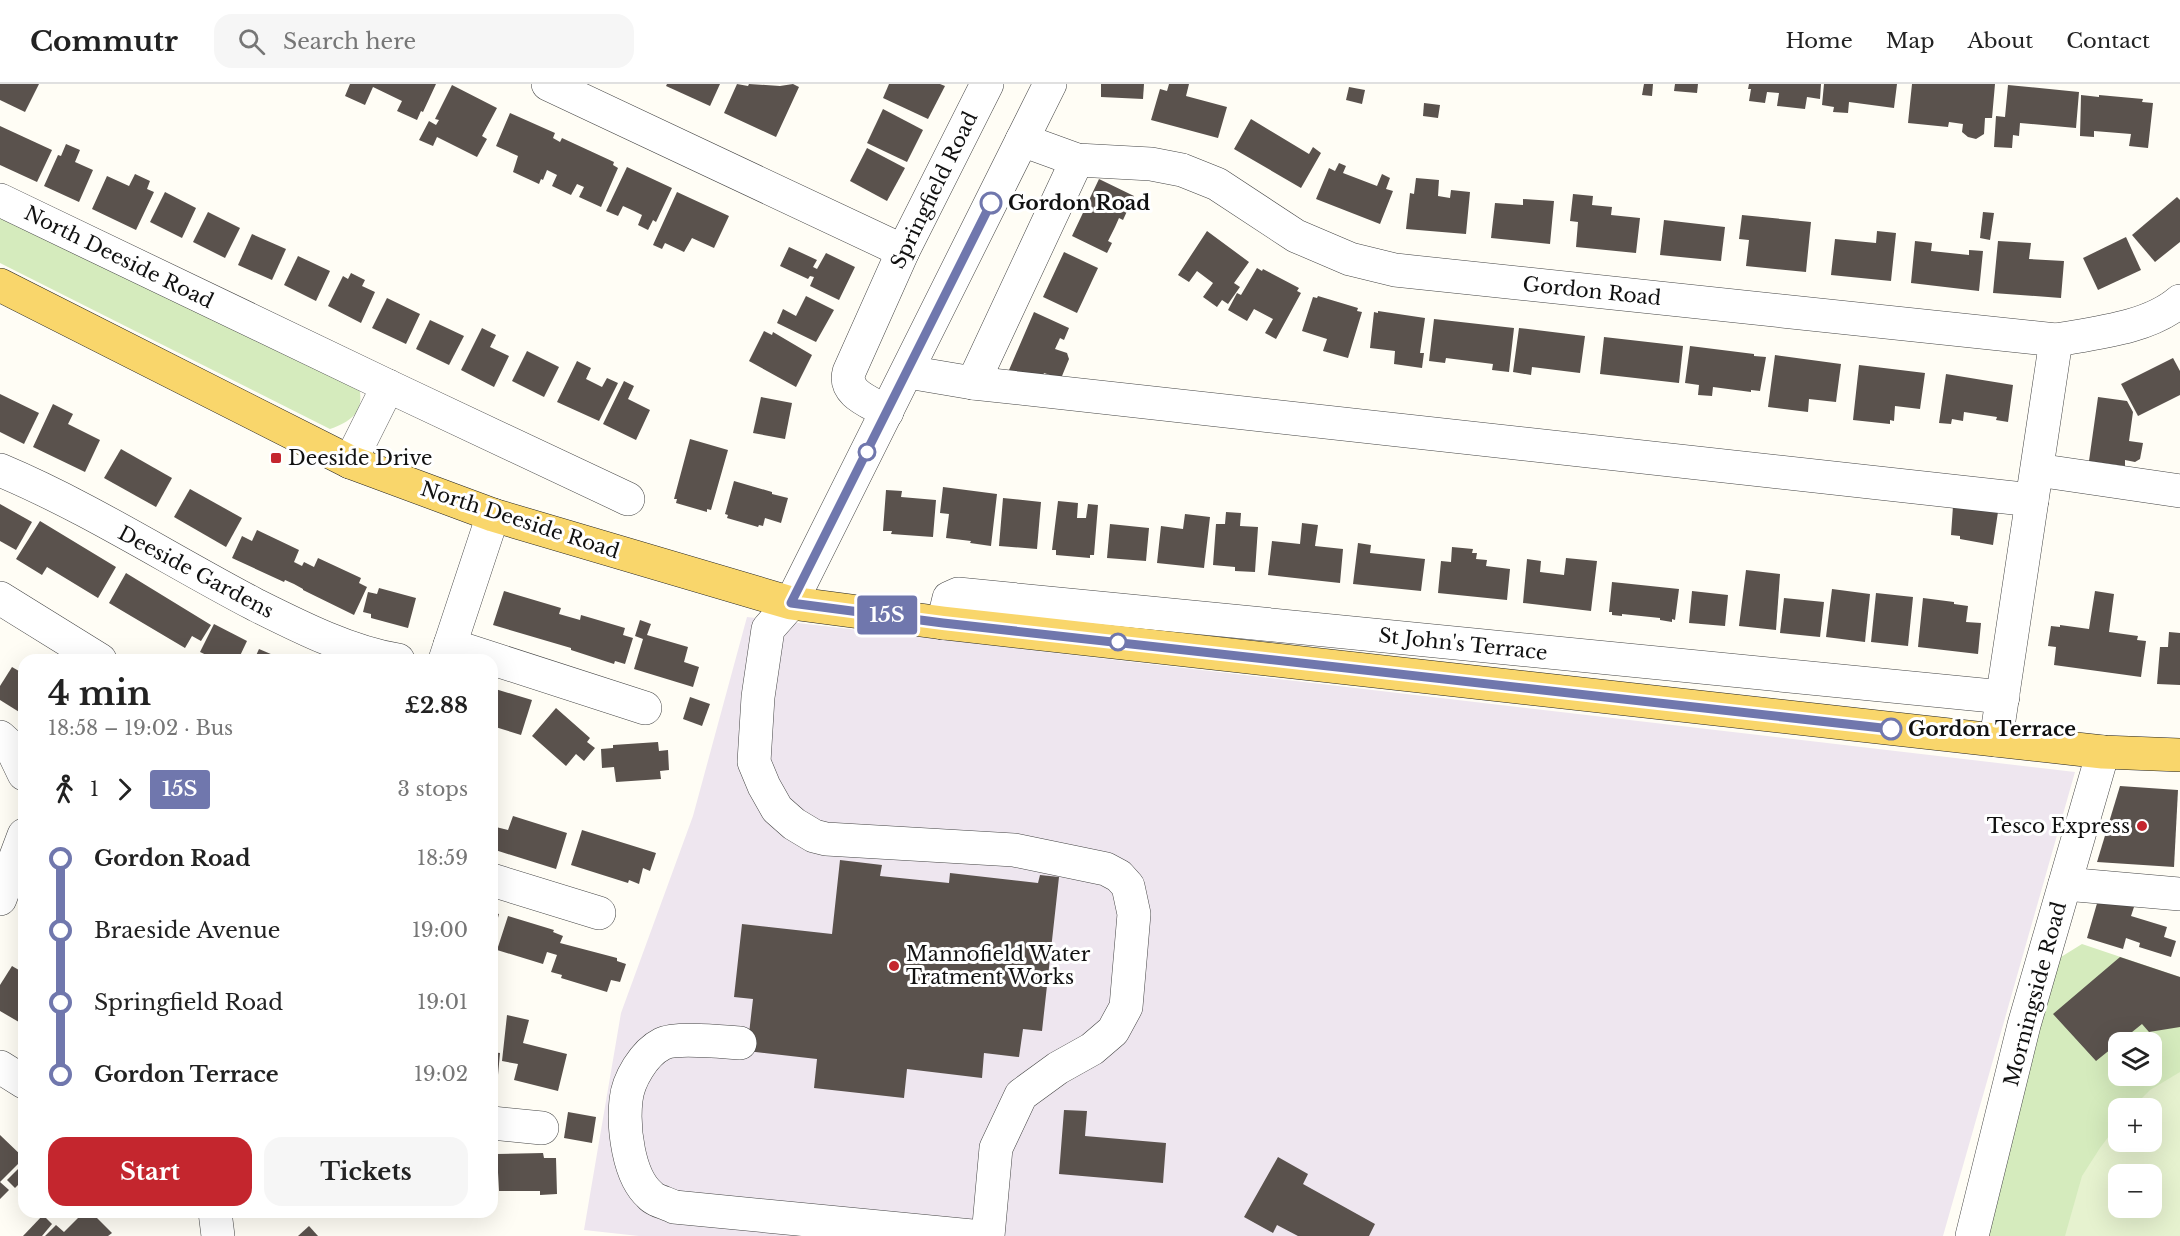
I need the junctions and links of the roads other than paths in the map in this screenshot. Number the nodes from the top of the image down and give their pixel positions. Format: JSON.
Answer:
{"nodes":[{"id":1,"x":548,"y":84,"type":"edge"},
{"id":2,"x":987,"y":84,"type":"edge"},
{"id":3,"x":1050,"y":84,"type":"edge"},
{"id":4,"x":1022,"y":140,"type":"junction"},
{"id":5,"x":1077,"y":160,"type":"junction"},
{"id":6,"x":0,"y":200,"type":"edge"},
{"id":7,"x":903,"y":251,"type":"junction"},
{"id":8,"x":0,"y":285,"type":"edge"},
{"id":9,"x":2180,"y":301,"type":"edge"},
{"id":10,"x":2056,"y":340,"type":"junction"},
{"id":11,"x":908,"y":372,"type":"junction"},
{"id":12,"x":973,"y":383,"type":"junction"},
{"id":13,"x":388,"y":386,"type":"junction"},
{"id":14,"x":887,"y":412,"type":"junction"},
{"id":15,"x":350,"y":462,"type":"junction"},
{"id":16,"x":0,"y":470,"type":"edge"},
{"id":17,"x":2034,"y":485,"type":"junction"},
{"id":18,"x":2180,"y":491,"type":"edge"},
{"id":19,"x":628,"y":499,"type":"dead end"},
{"id":20,"x":493,"y":515,"type":"junction"},
{"id":21,"x":0,"y":598,"type":"edge"},
{"id":22,"x":791,"y":603,"type":"junction"},
{"id":23,"x":943,"y":623,"type":"junction"},
{"id":24,"x":447,"y":653,"type":"edge"},
{"id":25,"x":90,"y":654,"type":"edge"},
{"id":26,"x":372,"y":654,"type":"edge"},
{"id":27,"x":498,"y":671,"type":"edge"},
{"id":28,"x":2003,"y":698,"type":"junction"},
{"id":29,"x":645,"y":708,"type":"dead end"},
{"id":30,"x":0,"y":737,"type":"edge"},
{"id":31,"x":1996,"y":740,"type":"junction"},
{"id":32,"x":2103,"y":752,"type":"junction"},
{"id":33,"x":2180,"y":755,"type":"edge"},
{"id":34,"x":18,"y":762,"type":"edge"},
{"id":35,"x":18,"y":851,"type":"edge"},
{"id":36,"x":498,"y":882,"type":"edge"},
{"id":37,"x":2065,"y":884,"type":"junction"},
{"id":38,"x":2180,"y":894,"type":"edge"},
{"id":39,"x":0,"y":899,"type":"edge"},
{"id":40,"x":599,"y":913,"type":"dead end"},
{"id":41,"x":740,"y":1043,"type":"dead end"},
{"id":42,"x":0,"y":1067,"type":"edge"},
{"id":43,"x":18,"y":1078,"type":"edge"},
{"id":44,"x":498,"y":1124,"type":"edge"},
{"id":45,"x":542,"y":1128,"type":"dead end"},
{"id":46,"x":216,"y":1218,"type":"edge"},
{"id":47,"x":218,"y":1236,"type":"edge"},
{"id":48,"x":972,"y":1236,"type":"edge"},
{"id":49,"x":988,"y":1236,"type":"edge"},
{"id":50,"x":1972,"y":1236,"type":"edge"}],
"edges":[{"from":1,"to":7,"type":"street"},
{"from":2,"to":7,"type":"street","name":"Springfield Road"},
{"from":3,"to":4,"type":"street"},
{"from":4,"to":5,"type":"street","name":"Gordon Road"},
{"from":4,"to":11,"type":"street"},
{"from":5,"to":10,"type":"street","name":"Gordon Road"},
{"from":5,"to":12,"type":"street"},
{"from":6,"to":13,"type":"street","name":"North Deeside Road"},
{"from":7,"to":14,"type":"street","name":"Springfield Road"},
{"from":8,"to":15,"type":"main road","name":"North Deeside Road"},
{"from":9,"to":10,"type":"street","name":"Gordon Road"},
{"from":10,"to":17,"type":"street"},
{"from":11,"to":12,"type":"street"},
{"from":11,"to":14,"type":"street"},
{"from":12,"to":17,"type":"street"},
{"from":13,"to":15,"type":"street"},
{"from":13,"to":19,"type":"street","name":"North Deeside Road"},
{"from":14,"to":22,"type":"street"},
{"from":15,"to":20,"type":"main road","name":"North Deeside Road"},
{"from":16,"to":26,"type":"street","name":"Deeside Gardens"},
{"from":17,"to":18,"type":"street"},
{"from":17,"to":28,"type":"street"},
{"from":20,"to":22,"type":"main road","name":"North Deeside Road"},
{"from":20,"to":24,"type":"street"},
{"from":21,"to":25,"type":"street"},
{"from":22,"to":23,"type":"main road","name":"St John's Terrace"},
{"from":22,"to":49,"type":"street"},
{"from":23,"to":28,"type":"street","name":"St John's Terrace"},
{"from":23,"to":31,"type":"main road","name":"St John's Terrace"},
{"from":27,"to":29,"type":"street"},
{"from":28,"to":31,"type":"street"},
{"from":30,"to":34,"type":"street"},
{"from":31,"to":32,"type":"main road","name":"St John's Terrace"},
{"from":32,"to":33,"type":"main road","name":"St John's Terrace"},
{"from":32,"to":37,"type":"street","name":"Morningside Road"},
{"from":35,"to":39,"type":"street"},
{"from":36,"to":40,"type":"street"},
{"from":37,"to":38,"type":"street"},
{"from":37,"to":50,"type":"street","name":"Morningside Road"},
{"from":41,"to":48,"type":"street"},
{"from":42,"to":43,"type":"street"},
{"from":44,"to":45,"type":"street"},
{"from":46,"to":47,"type":"street"}]}
